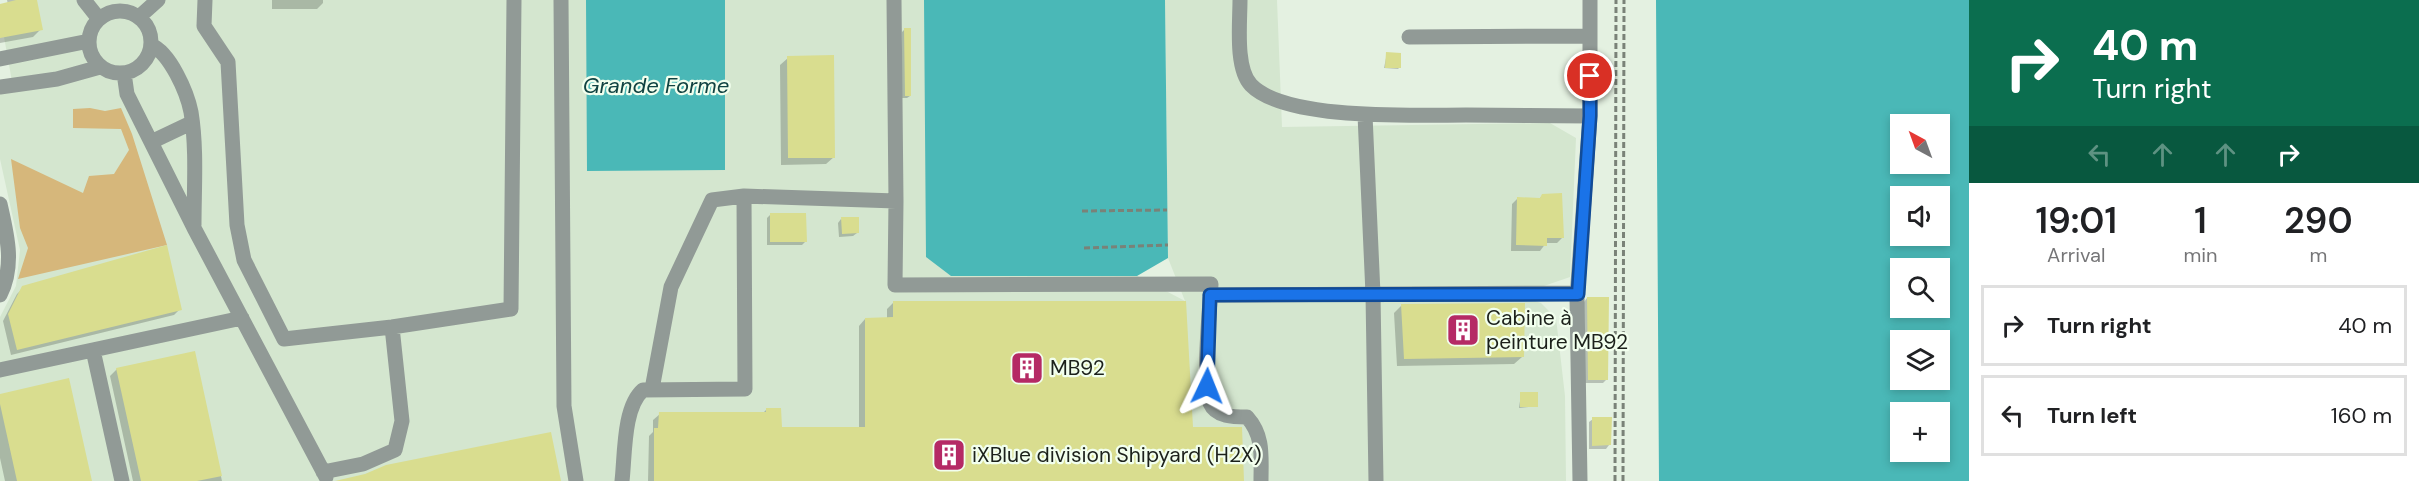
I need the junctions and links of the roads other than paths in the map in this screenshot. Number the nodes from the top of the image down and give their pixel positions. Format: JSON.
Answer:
{"nodes":[{"id":1,"x":84,"y":0,"type":"edge"},
{"id":2,"x":158,"y":0,"type":"edge"},
{"id":3,"x":205,"y":0,"type":"edge"},
{"id":4,"x":514,"y":0,"type":"edge"},
{"id":5,"x":561,"y":0,"type":"edge"},
{"id":6,"x":894,"y":0,"type":"edge"},
{"id":7,"x":1240,"y":0,"type":"edge"},
{"id":8,"x":1590,"y":0,"type":"edge"},
{"id":9,"x":139,"y":17,"type":"junction"},
{"id":10,"x":99,"y":19,"type":"junction"},
{"id":11,"x":1589,"y":36,"type":"junction"},
{"id":12,"x":1409,"y":37,"type":"dead end"},
{"id":13,"x":89,"y":41,"type":"junction"},
{"id":14,"x":151,"y":45,"type":"junction"},
{"id":15,"x":0,"y":59,"type":"edge"},
{"id":16,"x":100,"y":67,"type":"junction"},
{"id":17,"x":124,"y":74,"type":"junction"},
{"id":18,"x":0,"y":87,"type":"edge"},
{"id":19,"x":1365,"y":115,"type":"junction"},
{"id":20,"x":1590,"y":116,"type":"junction"},
{"id":21,"x":191,"y":123,"type":"junction"},
{"id":22,"x":151,"y":142,"type":"junction"},
{"id":23,"x":744,"y":196,"type":"junction"},
{"id":24,"x":896,"y":201,"type":"junction"},
{"id":25,"x":0,"y":204,"type":"edge"},
{"id":26,"x":194,"y":228,"type":"junction"},
{"id":27,"x":2,"y":288,"type":"edge"},
{"id":28,"x":1373,"y":294,"type":"junction"},
{"id":29,"x":1578,"y":294,"type":"junction"},
{"id":30,"x":1210,"y":295,"type":"junction"},
{"id":31,"x":242,"y":318,"type":"junction"},
{"id":32,"x":392,"y":327,"type":"junction"},
{"id":33,"x":93,"y":350,"type":"junction"},
{"id":34,"x":0,"y":370,"type":"edge"},
{"id":35,"x":652,"y":388,"type":"junction"},
{"id":36,"x":122,"y":481,"type":"edge"},
{"id":37,"x":576,"y":481,"type":"edge"},
{"id":38,"x":622,"y":481,"type":"edge"},
{"id":39,"x":1261,"y":481,"type":"edge"},
{"id":40,"x":1376,"y":481,"type":"edge"},
{"id":41,"x":1580,"y":481,"type":"edge"}],
"edges":[{"from":1,"to":10,"type":"street"},
{"from":2,"to":9,"type":"street"},
{"from":3,"to":32,"type":"street"},
{"from":4,"to":32,"type":"street"},
{"from":5,"to":37,"type":"street"},
{"from":6,"to":24,"type":"street"},
{"from":7,"to":19,"type":"street"},
{"from":8,"to":11,"type":"street"},
{"from":9,"to":10,"type":"street"},
{"from":9,"to":14,"type":"street"},
{"from":10,"to":13,"type":"street"},
{"from":11,"to":12,"type":"street"},
{"from":11,"to":20,"type":"street"},
{"from":13,"to":15,"type":"street"},
{"from":13,"to":16,"type":"street"},
{"from":14,"to":17,"type":"street"},
{"from":14,"to":21,"type":"street"},
{"from":16,"to":17,"type":"street"},
{"from":16,"to":18,"type":"street"},
{"from":17,"to":22,"type":"street"},
{"from":19,"to":20,"type":"street"},
{"from":19,"to":28,"type":"street"},
{"from":20,"to":29,"type":"street"},
{"from":21,"to":22,"type":"street"},
{"from":21,"to":26,"type":"street"},
{"from":22,"to":26,"type":"street"},
{"from":23,"to":24,"type":"street"},
{"from":23,"to":35,"type":"street"},
{"from":23,"to":35,"type":"street"},
{"from":24,"to":30,"type":"street"},
{"from":25,"to":27,"type":"street"},
{"from":26,"to":31,"type":"street"},
{"from":28,"to":29,"type":"street"},
{"from":28,"to":30,"type":"street"},
{"from":28,"to":40,"type":"street"},
{"from":29,"to":41,"type":"street"},
{"from":30,"to":39,"type":"street"},
{"from":31,"to":32,"type":"street"},
{"from":31,"to":33,"type":"street"},
{"from":33,"to":34,"type":"street"},
{"from":33,"to":36,"type":"street"},
{"from":35,"to":38,"type":"street"}]}
